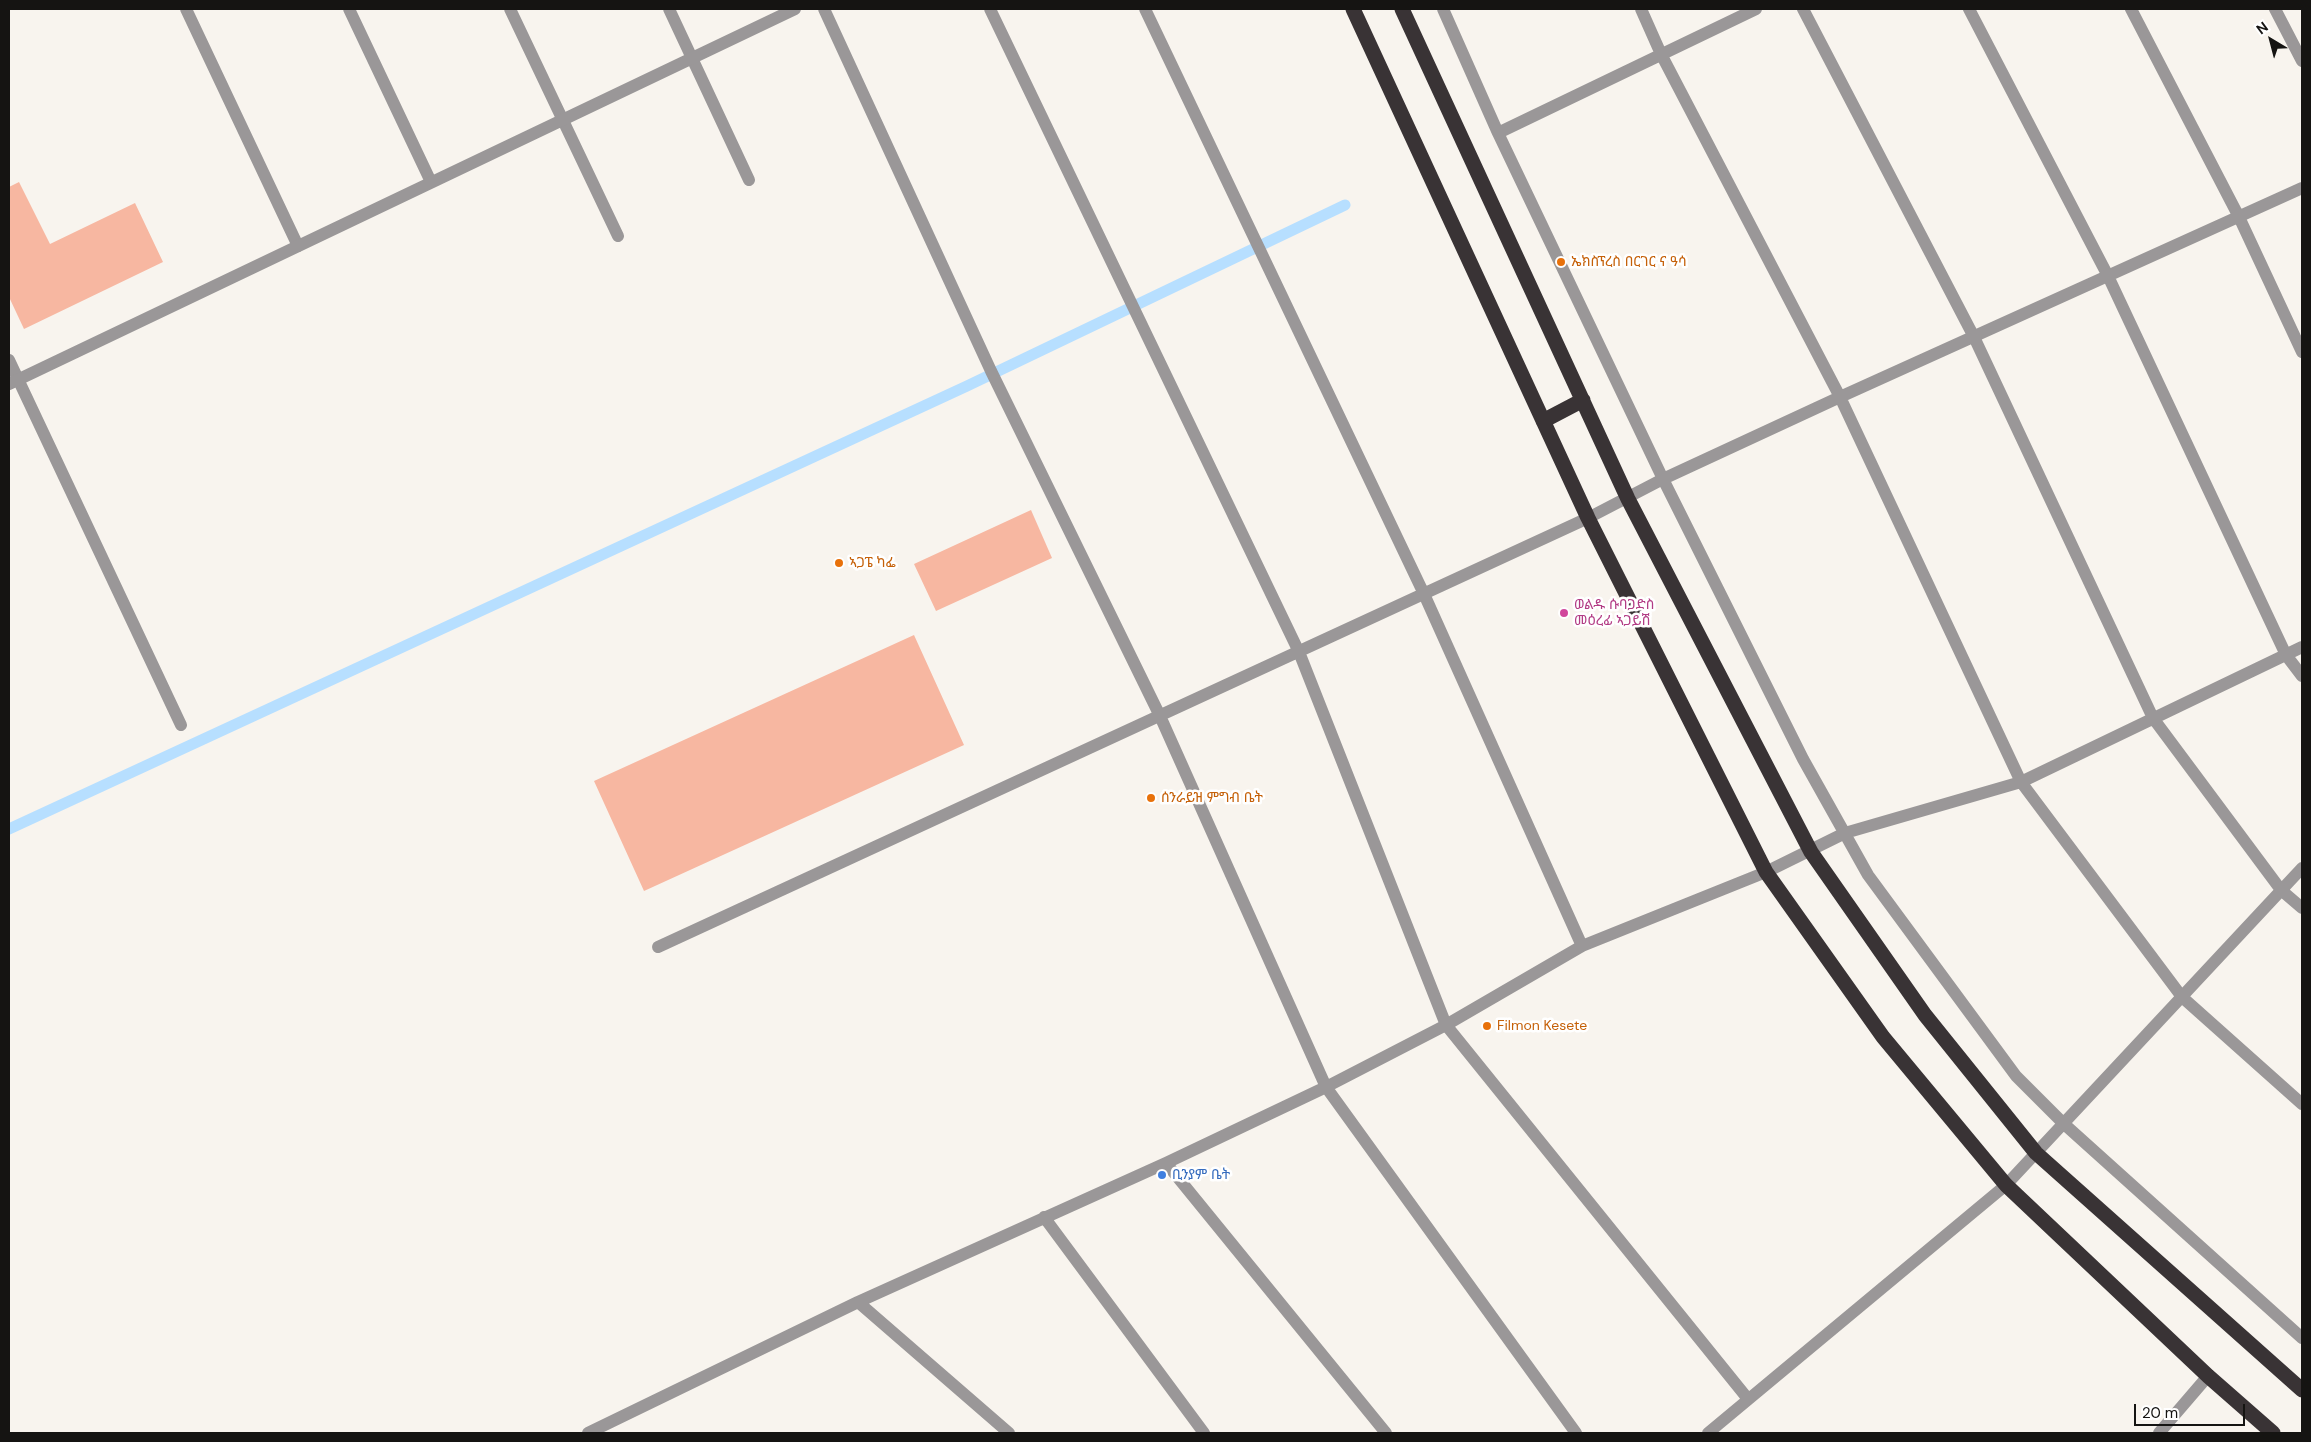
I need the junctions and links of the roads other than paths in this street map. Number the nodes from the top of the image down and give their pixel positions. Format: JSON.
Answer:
{"nodes":[{"id":1,"x":186,"y":9,"type":"edge"},
{"id":2,"x":349,"y":9,"type":"edge"},
{"id":3,"x":510,"y":9,"type":"edge"},
{"id":4,"x":669,"y":9,"type":"edge"},
{"id":5,"x":795,"y":9,"type":"edge"},
{"id":6,"x":824,"y":9,"type":"edge"},
{"id":7,"x":990,"y":9,"type":"edge"},
{"id":8,"x":1145,"y":9,"type":"edge"},
{"id":9,"x":1353,"y":9,"type":"edge"},
{"id":10,"x":1402,"y":9,"type":"edge"},
{"id":11,"x":1442,"y":9,"type":"edge"},
{"id":12,"x":1642,"y":9,"type":"edge"},
{"id":13,"x":1756,"y":9,"type":"edge"},
{"id":14,"x":1803,"y":9,"type":"edge"},
{"id":15,"x":1969,"y":9,"type":"edge"},
{"id":16,"x":2131,"y":9,"type":"edge"},
{"id":17,"x":2275,"y":9,"type":"edge"},
{"id":18,"x":1661,"y":54,"type":"junction"},
{"id":19,"x":692,"y":58,"type":"junction"},
{"id":20,"x":2302,"y":61,"type":"edge"},
{"id":21,"x":562,"y":120,"type":"junction"},
{"id":22,"x":1498,"y":133,"type":"junction"},
{"id":23,"x":749,"y":180,"type":"dead end"},
{"id":24,"x":431,"y":182,"type":"junction"},
{"id":25,"x":2302,"y":188,"type":"edge"},
{"id":26,"x":2239,"y":217,"type":"junction"},
{"id":27,"x":618,"y":236,"type":"dead end"},
{"id":28,"x":298,"y":246,"type":"junction"},
{"id":29,"x":2108,"y":276,"type":"junction"},
{"id":30,"x":1974,"y":337,"type":"junction"},
{"id":31,"x":2302,"y":352,"type":"edge"},
{"id":32,"x":9,"y":360,"type":"edge"},
{"id":33,"x":13,"y":382,"type":"edge"},
{"id":34,"x":1840,"y":397,"type":"junction"},
{"id":35,"x":1582,"y":400,"type":"junction"},
{"id":36,"x":1543,"y":421,"type":"junction"},
{"id":37,"x":1663,"y":479,"type":"junction"},
{"id":38,"x":1628,"y":499,"type":"junction"},
{"id":39,"x":1588,"y":518,"type":"junction"},
{"id":40,"x":1424,"y":594,"type":"junction"},
{"id":41,"x":2302,"y":647,"type":"edge"},
{"id":42,"x":1299,"y":652,"type":"junction"},
{"id":43,"x":2286,"y":655,"type":"junction"},
{"id":44,"x":2302,"y":676,"type":"edge"},
{"id":45,"x":1160,"y":716,"type":"junction"},
{"id":46,"x":2153,"y":718,"type":"junction"},
{"id":47,"x":181,"y":725,"type":"dead end"},
{"id":48,"x":2021,"y":782,"type":"junction"},
{"id":49,"x":1845,"y":833,"type":"junction"},
{"id":50,"x":1811,"y":852,"type":"junction"},
{"id":51,"x":2302,"y":868,"type":"edge"},
{"id":52,"x":1766,"y":872,"type":"junction"},
{"id":53,"x":2282,"y":890,"type":"junction"},
{"id":54,"x":2302,"y":908,"type":"edge"},
{"id":55,"x":1582,"y":946,"type":"junction"},
{"id":56,"x":658,"y":947,"type":"dead end"},
{"id":57,"x":2182,"y":997,"type":"junction"},
{"id":58,"x":1446,"y":1025,"type":"junction"},
{"id":59,"x":1326,"y":1087,"type":"junction"},
{"id":60,"x":2302,"y":1104,"type":"edge"},
{"id":61,"x":2063,"y":1123,"type":"junction"},
{"id":62,"x":2036,"y":1153,"type":"junction"},
{"id":63,"x":1166,"y":1163,"type":"junction"},
{"id":64,"x":2006,"y":1185,"type":"junction"},
{"id":65,"x":1044,"y":1216,"type":"junction"},
{"id":66,"x":858,"y":1302,"type":"junction"},
{"id":67,"x":2302,"y":1338,"type":"edge"},
{"id":68,"x":2208,"y":1376,"type":"junction"},
{"id":69,"x":2302,"y":1390,"type":"edge"},
{"id":70,"x":1748,"y":1399,"type":"junction"},
{"id":71,"x":588,"y":1433,"type":"edge"},
{"id":72,"x":1009,"y":1433,"type":"edge"},
{"id":73,"x":1204,"y":1433,"type":"edge"},
{"id":74,"x":1386,"y":1433,"type":"edge"},
{"id":75,"x":1576,"y":1433,"type":"edge"},
{"id":76,"x":1708,"y":1433,"type":"edge"},
{"id":77,"x":2159,"y":1433,"type":"edge"},
{"id":78,"x":2273,"y":1433,"type":"edge"}],
"edges":[{"from":1,"to":28,"type":"street"},
{"from":2,"to":24,"type":"street"},
{"from":3,"to":21,"type":"street"},
{"from":4,"to":19,"type":"street"},
{"from":5,"to":19,"type":"street"},
{"from":6,"to":45,"type":"street"},
{"from":7,"to":42,"type":"street"},
{"from":8,"to":40,"type":"street"},
{"from":9,"to":36,"type":"highway"},
{"from":10,"to":35,"type":"highway"},
{"from":11,"to":22,"type":"street"},
{"from":12,"to":18,"type":"street"},
{"from":13,"to":18,"type":"street"},
{"from":14,"to":30,"type":"street"},
{"from":15,"to":29,"type":"street"},
{"from":16,"to":26,"type":"street"},
{"from":17,"to":20,"type":"street"},
{"from":18,"to":22,"type":"street"},
{"from":18,"to":34,"type":"street"},
{"from":19,"to":21,"type":"street"},
{"from":19,"to":23,"type":"street"},
{"from":21,"to":24,"type":"street"},
{"from":21,"to":27,"type":"street"},
{"from":22,"to":37,"type":"street"},
{"from":24,"to":28,"type":"street"},
{"from":25,"to":26,"type":"street"},
{"from":26,"to":29,"type":"street"},
{"from":26,"to":31,"type":"street"},
{"from":28,"to":33,"type":"street"},
{"from":29,"to":30,"type":"street"},
{"from":29,"to":43,"type":"street"},
{"from":30,"to":34,"type":"street"},
{"from":30,"to":46,"type":"street"},
{"from":32,"to":33,"type":"street"},
{"from":33,"to":47,"type":"street"},
{"from":34,"to":37,"type":"street"},
{"from":34,"to":48,"type":"street"},
{"from":35,"to":36,"type":"highway"},
{"from":35,"to":38,"type":"highway"},
{"from":36,"to":39,"type":"highway"},
{"from":37,"to":38,"type":"street"},
{"from":37,"to":49,"type":"street"},
{"from":38,"to":39,"type":"street"},
{"from":38,"to":50,"type":"highway"},
{"from":39,"to":40,"type":"street"},
{"from":39,"to":52,"type":"highway"},
{"from":40,"to":42,"type":"street"},
{"from":40,"to":55,"type":"street"},
{"from":41,"to":43,"type":"street"},
{"from":42,"to":45,"type":"street"},
{"from":42,"to":58,"type":"street"},
{"from":43,"to":44,"type":"street"},
{"from":43,"to":46,"type":"street"},
{"from":45,"to":56,"type":"street"},
{"from":45,"to":59,"type":"street"},
{"from":46,"to":48,"type":"street"},
{"from":46,"to":53,"type":"street"},
{"from":48,"to":49,"type":"street"},
{"from":48,"to":57,"type":"street"},
{"from":49,"to":50,"type":"street"},
{"from":49,"to":61,"type":"street"},
{"from":50,"to":52,"type":"street"},
{"from":50,"to":62,"type":"highway"},
{"from":51,"to":53,"type":"street"},
{"from":52,"to":55,"type":"street"},
{"from":52,"to":64,"type":"highway"},
{"from":53,"to":54,"type":"street"},
{"from":53,"to":57,"type":"street"},
{"from":55,"to":58,"type":"street"},
{"from":57,"to":60,"type":"street"},
{"from":57,"to":61,"type":"street"},
{"from":58,"to":59,"type":"street"},
{"from":58,"to":70,"type":"street"},
{"from":59,"to":63,"type":"street"},
{"from":59,"to":75,"type":"street"},
{"from":61,"to":62,"type":"street"},
{"from":61,"to":67,"type":"street"},
{"from":62,"to":64,"type":"street"},
{"from":62,"to":69,"type":"highway"},
{"from":63,"to":65,"type":"street"},
{"from":63,"to":74,"type":"street"},
{"from":64,"to":68,"type":"highway"},
{"from":64,"to":70,"type":"street"},
{"from":65,"to":66,"type":"street"},
{"from":65,"to":73,"type":"street"},
{"from":66,"to":71,"type":"street"},
{"from":66,"to":72,"type":"street"},
{"from":68,"to":77,"type":"street"},
{"from":68,"to":78,"type":"highway"},
{"from":70,"to":76,"type":"street"}]}
